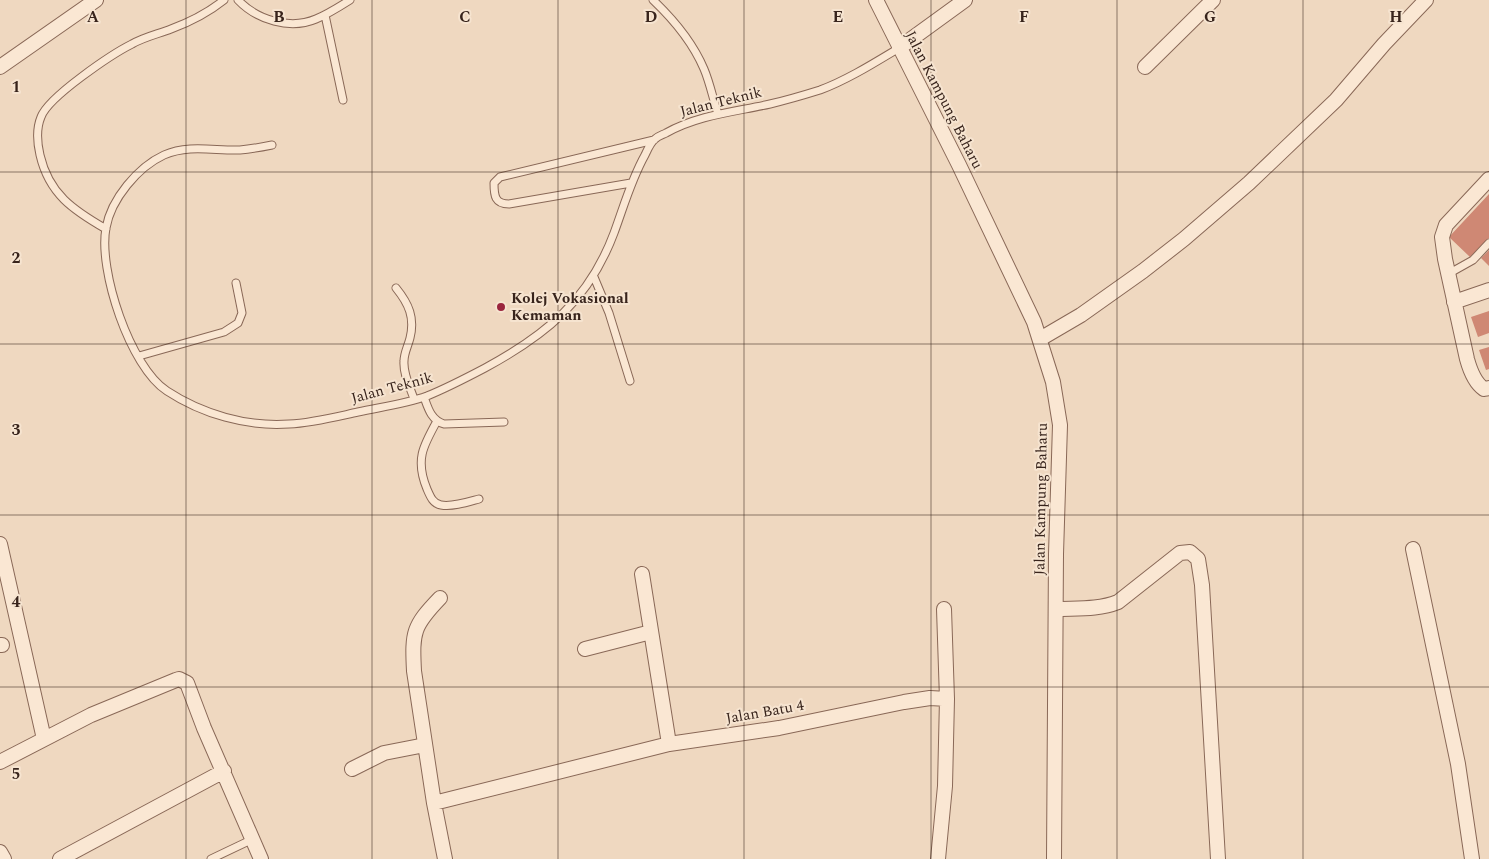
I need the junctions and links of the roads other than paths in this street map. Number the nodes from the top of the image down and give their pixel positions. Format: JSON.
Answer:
{"nodes":[{"id":1,"x":96,"y":0,"type":"edge"},
{"id":2,"x":224,"y":0,"type":"edge"},
{"id":3,"x":238,"y":0,"type":"edge"},
{"id":4,"x":350,"y":0,"type":"edge"},
{"id":5,"x":653,"y":0,"type":"edge"},
{"id":6,"x":876,"y":0,"type":"edge"},
{"id":7,"x":965,"y":0,"type":"edge"},
{"id":8,"x":1213,"y":0,"type":"edge"},
{"id":9,"x":1426,"y":0,"type":"edge"},
{"id":10,"x":325,"y":15,"type":"junction"},
{"id":11,"x":899,"y":48,"type":"junction"},
{"id":12,"x":0,"y":67,"type":"edge"},
{"id":13,"x":1145,"y":68,"type":"dead end"},
{"id":14,"x":343,"y":100,"type":"dead end"},
{"id":15,"x":718,"y":114,"type":"junction"},
{"id":16,"x":654,"y":140,"type":"junction"},
{"id":17,"x":272,"y":145,"type":"dead end"},
{"id":18,"x":1489,"y":179,"type":"edge"},
{"id":19,"x":630,"y":183,"type":"junction"},
{"id":20,"x":106,"y":228,"type":"junction"},
{"id":21,"x":1489,"y":243,"type":"edge"},
{"id":22,"x":1448,"y":274,"type":"junction"},
{"id":23,"x":594,"y":277,"type":"junction"},
{"id":24,"x":236,"y":283,"type":"dead end"},
{"id":25,"x":396,"y":288,"type":"dead end"},
{"id":26,"x":1489,"y":290,"type":"edge"},
{"id":27,"x":1454,"y":302,"type":"junction"},
{"id":28,"x":1040,"y":339,"type":"junction"},
{"id":29,"x":138,"y":356,"type":"junction"},
{"id":30,"x":630,"y":381,"type":"dead end"},
{"id":31,"x":1487,"y":389,"type":"edge"},
{"id":32,"x":424,"y":396,"type":"junction"},
{"id":33,"x":414,"y":399,"type":"junction"},
{"id":34,"x":437,"y":420,"type":"junction"},
{"id":35,"x":504,"y":422,"type":"dead end"},
{"id":36,"x":479,"y":499,"type":"dead end"},
{"id":37,"x":0,"y":544,"type":"edge"},
{"id":38,"x":1413,"y":549,"type":"dead end"},
{"id":39,"x":642,"y":574,"type":"dead end"},
{"id":40,"x":440,"y":598,"type":"dead end"},
{"id":41,"x":944,"y":609,"type":"dead end"},
{"id":42,"x":1056,"y":609,"type":"junction"},
{"id":43,"x":651,"y":632,"type":"junction"},
{"id":44,"x":585,"y":649,"type":"dead end"},
{"id":45,"x":947,"y":699,"type":"junction"},
{"id":46,"x":44,"y":739,"type":"junction"},
{"id":47,"x":669,"y":744,"type":"junction"},
{"id":48,"x":425,"y":745,"type":"junction"},
{"id":49,"x":0,"y":762,"type":"edge"},
{"id":50,"x":352,"y":769,"type":"dead end"},
{"id":51,"x":224,"y":771,"type":"junction"},
{"id":52,"x":434,"y":803,"type":"junction"},
{"id":53,"x":253,"y":839,"type":"junction"},
{"id":54,"x":0,"y":852,"type":"edge"},
{"id":55,"x":4,"y":859,"type":"edge"},
{"id":56,"x":60,"y":859,"type":"edge"},
{"id":57,"x":211,"y":859,"type":"edge"},
{"id":58,"x":261,"y":859,"type":"edge"},
{"id":59,"x":445,"y":859,"type":"edge"},
{"id":60,"x":938,"y":859,"type":"edge"},
{"id":61,"x":1054,"y":859,"type":"edge"},
{"id":62,"x":1218,"y":859,"type":"edge"},
{"id":63,"x":1472,"y":859,"type":"edge"}],
"edges":[{"from":1,"to":12,"type":"street"},
{"from":2,"to":20,"type":"lane"},
{"from":3,"to":10,"type":"lane"},
{"from":4,"to":10,"type":"lane"},
{"from":5,"to":15,"type":"lane"},
{"from":6,"to":11,"type":"street","name":"Jalan Kampung Baharu"},
{"from":7,"to":11,"type":"street"},
{"from":8,"to":13,"type":"street"},
{"from":9,"to":28,"type":"street"},
{"from":10,"to":14,"type":"lane"},
{"from":11,"to":15,"type":"lane","name":"Jalan Teknik"},
{"from":11,"to":28,"type":"street","name":"Jalan Kampung Baharu"},
{"from":15,"to":16,"type":"lane","name":"Jalan Teknik"},
{"from":16,"to":19,"type":"lane","name":"Jalan Teknik"},
{"from":16,"to":19,"type":"lane"},
{"from":17,"to":20,"type":"lane","name":"Jalan Teknik"},
{"from":18,"to":22,"type":"street"},
{"from":19,"to":23,"type":"lane","name":"Jalan Teknik"},
{"from":20,"to":29,"type":"lane","name":"Jalan Teknik"},
{"from":21,"to":22,"type":"lane"},
{"from":22,"to":27,"type":"street"},
{"from":23,"to":30,"type":"lane"},
{"from":23,"to":32,"type":"lane","name":"Jalan Teknik"},
{"from":24,"to":29,"type":"lane"},
{"from":25,"to":33,"type":"lane"},
{"from":26,"to":27,"type":"street"},
{"from":27,"to":31,"type":"street"},
{"from":28,"to":42,"type":"street","name":"Jalan Kampung Baharu"},
{"from":29,"to":33,"type":"lane","name":"Jalan Teknik"},
{"from":32,"to":33,"type":"lane","name":"Jalan Teknik"},
{"from":32,"to":34,"type":"lane"},
{"from":34,"to":35,"type":"lane"},
{"from":34,"to":36,"type":"lane"},
{"from":37,"to":46,"type":"street"},
{"from":38,"to":63,"type":"street"},
{"from":39,"to":43,"type":"street"},
{"from":40,"to":48,"type":"street"},
{"from":41,"to":45,"type":"street"},
{"from":42,"to":61,"type":"street","name":"Jalan Kampung Baharu"},
{"from":42,"to":62,"type":"street"},
{"from":43,"to":44,"type":"street"},
{"from":43,"to":47,"type":"street"},
{"from":45,"to":47,"type":"street","name":"Jalan Batu 4"},
{"from":45,"to":60,"type":"street"},
{"from":46,"to":49,"type":"street"},
{"from":46,"to":51,"type":"street"},
{"from":47,"to":52,"type":"street","name":"Jalan Batu 4"},
{"from":48,"to":50,"type":"street"},
{"from":48,"to":52,"type":"street"},
{"from":51,"to":53,"type":"street"},
{"from":51,"to":56,"type":"street"},
{"from":52,"to":59,"type":"street"},
{"from":53,"to":57,"type":"lane"},
{"from":53,"to":58,"type":"street"},
{"from":54,"to":55,"type":"street"}]}
